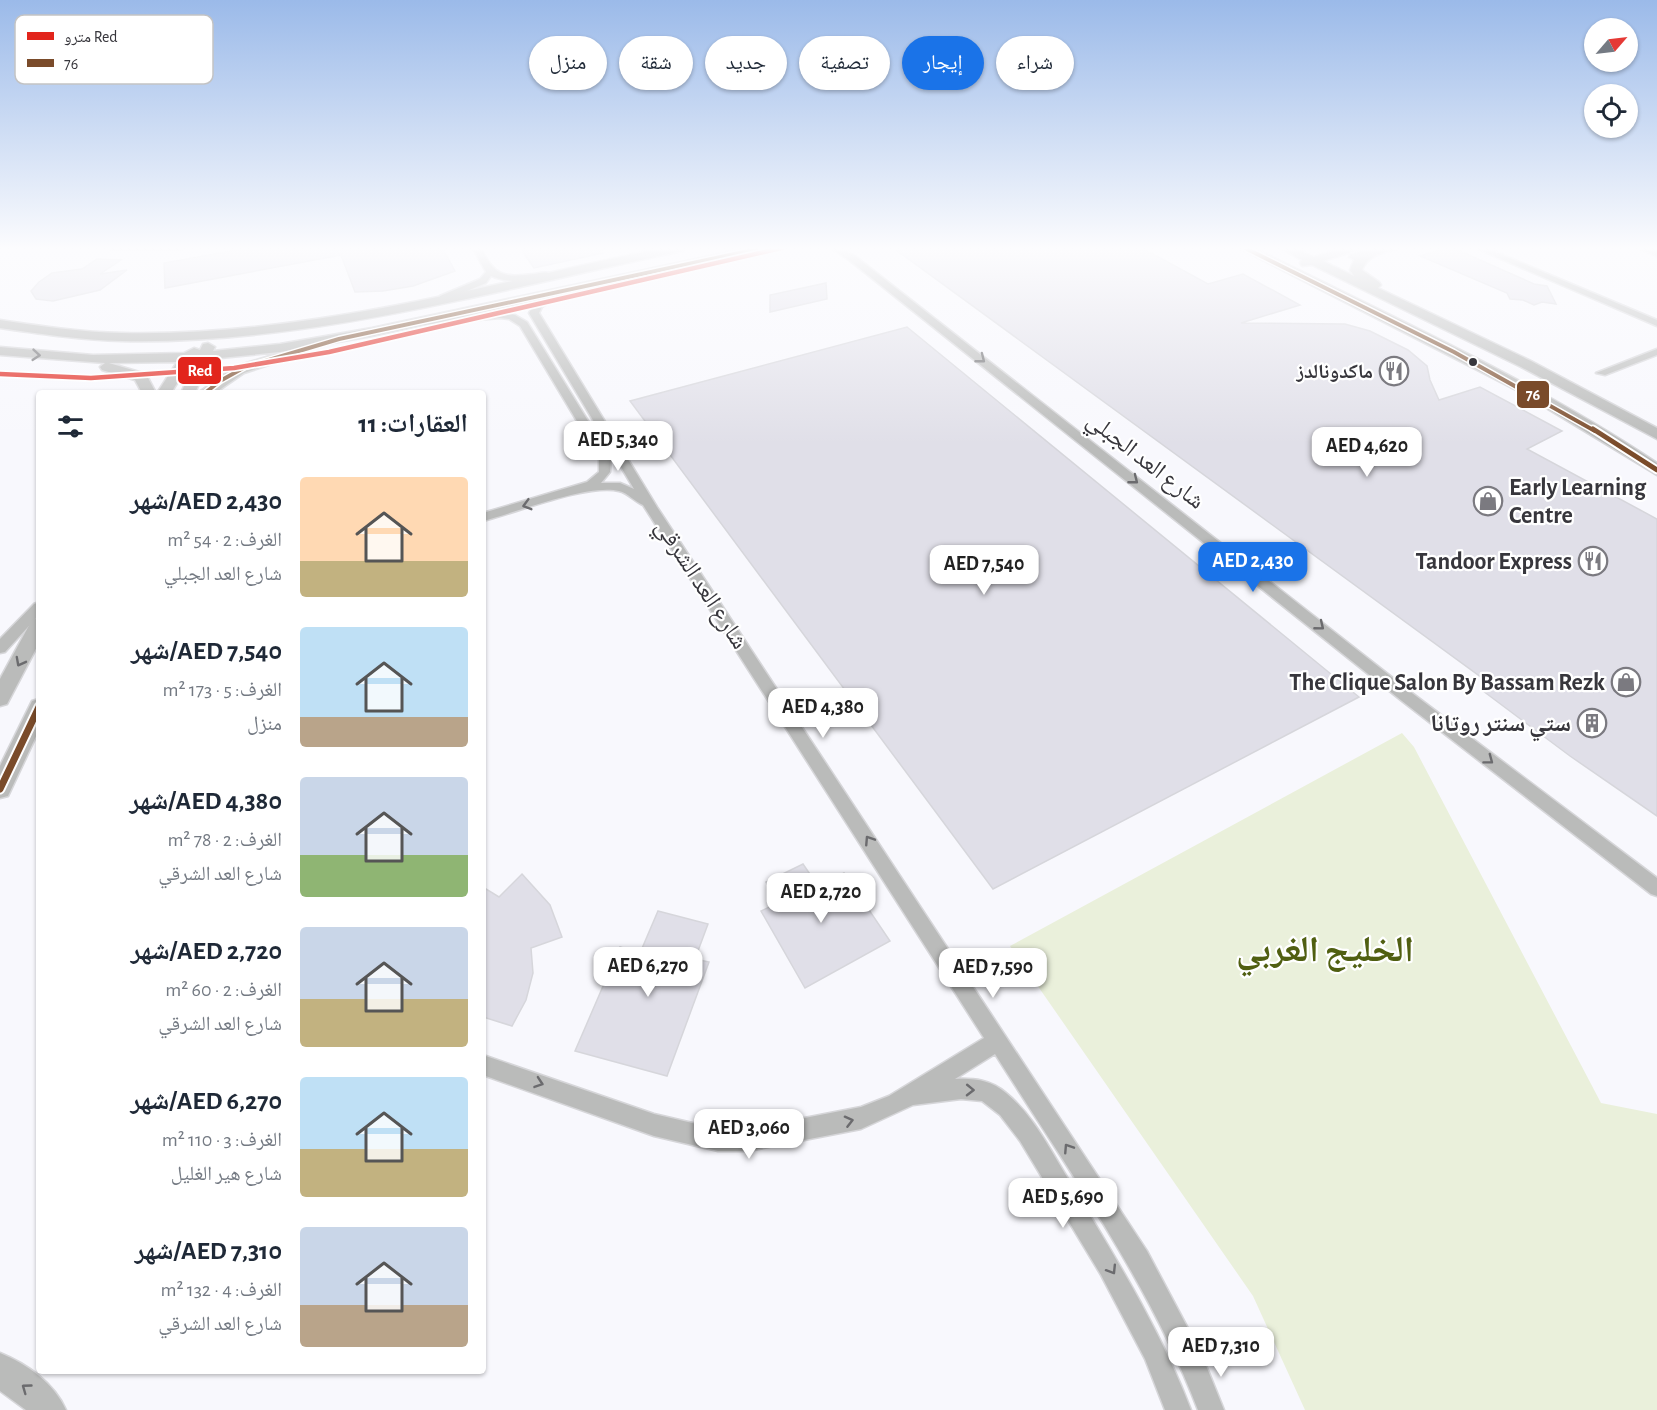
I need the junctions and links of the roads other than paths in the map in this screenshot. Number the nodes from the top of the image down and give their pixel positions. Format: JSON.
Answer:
{"nodes":[{"id":1,"x":371,"y":313,"type":"edge"},
{"id":2,"x":405,"y":313,"type":"edge"},
{"id":3,"x":462,"y":313,"type":"edge"},
{"id":4,"x":535,"y":313,"type":"edge"},
{"id":5,"x":922,"y":313,"type":"edge"},
{"id":6,"x":1374,"y":313,"type":"edge"},
{"id":7,"x":1400,"y":313,"type":"edge"},
{"id":8,"x":1415,"y":313,"type":"edge"},
{"id":9,"x":1431,"y":313,"type":"edge"},
{"id":10,"x":1635,"y":313,"type":"edge"},
{"id":11,"x":421,"y":322,"type":"junction"},
{"id":12,"x":1657,"y":322,"type":"edge"},
{"id":13,"x":0,"y":324,"type":"edge"},
{"id":14,"x":188,"y":336,"type":"junction"},
{"id":15,"x":0,"y":337,"type":"edge"},
{"id":16,"x":155,"y":337,"type":"junction"},
{"id":17,"x":339,"y":339,"type":"junction"},
{"id":18,"x":1485,"y":344,"type":"junction"},
{"id":19,"x":0,"y":351,"type":"edge"},
{"id":20,"x":207,"y":351,"type":"junction"},
{"id":21,"x":1657,"y":352,"type":"edge"},
{"id":22,"x":72,"y":358,"type":"junction"},
{"id":23,"x":186,"y":358,"type":"junction"},
{"id":24,"x":1601,"y":373,"type":"dead end"},
{"id":25,"x":148,"y":390,"type":"edge"},
{"id":26,"x":166,"y":390,"type":"edge"},
{"id":27,"x":189,"y":390,"type":"edge"},
{"id":28,"x":209,"y":390,"type":"edge"},
{"id":29,"x":1596,"y":400,"type":"junction"},
{"id":30,"x":1657,"y":434,"type":"edge"},
{"id":31,"x":1657,"y":468,"type":"edge"},
{"id":32,"x":572,"y":492,"type":"junction"},
{"id":33,"x":651,"y":507,"type":"junction"},
{"id":34,"x":486,"y":516,"type":"edge"},
{"id":35,"x":36,"y":610,"type":"edge"},
{"id":36,"x":36,"y":631,"type":"edge"},
{"id":37,"x":0,"y":648,"type":"edge"},
{"id":38,"x":0,"y":698,"type":"edge"},
{"id":39,"x":36,"y":713,"type":"edge"},
{"id":40,"x":0,"y":789,"type":"edge"},
{"id":41,"x":1657,"y":888,"type":"edge"},
{"id":42,"x":998,"y":1041,"type":"junction"},
{"id":43,"x":486,"y":1066,"type":"edge"},
{"id":44,"x":912,"y":1095,"type":"junction"},
{"id":45,"x":0,"y":1370,"type":"edge"},
{"id":46,"x":48,"y":1410,"type":"edge"},
{"id":47,"x":1178,"y":1410,"type":"edge"},
{"id":48,"x":1211,"y":1410,"type":"edge"}],
"edges":[{"from":1,"to":14,"type":"main road"},
{"from":2,"to":20,"type":"main road"},
{"from":3,"to":11,"type":"main road"},
{"from":4,"to":33,"type":"street","name":"شارع العد الشرقي"},
{"from":5,"to":41,"type":"street","name":"شارع العد الجبلي","one_way":true},
{"from":6,"to":31,"type":"main road"},
{"from":7,"to":29,"type":"main road"},
{"from":8,"to":18,"type":"main road"},
{"from":9,"to":18,"type":"main road"},
{"from":10,"to":12,"type":"street"},
{"from":11,"to":17,"type":"main road"},
{"from":11,"to":32,"type":"street"},
{"from":13,"to":16,"type":"main road"},
{"from":14,"to":16,"type":"main road"},
{"from":14,"to":20,"type":"main road"},
{"from":15,"to":16,"type":"main road"},
{"from":17,"to":20,"type":"main road"},
{"from":17,"to":28,"type":"main road"},
{"from":18,"to":29,"type":"main road"},
{"from":19,"to":22,"type":"main road","one_way":true},
{"from":20,"to":23,"type":"main road"},
{"from":20,"to":27,"type":"main road"},
{"from":21,"to":24,"type":"street"},
{"from":22,"to":23,"type":"main road"},
{"from":22,"to":25,"type":"main road"},
{"from":23,"to":26,"type":"main road"},
{"from":29,"to":30,"type":"main road"},
{"from":32,"to":33,"type":"street"},
{"from":32,"to":34,"type":"street","one_way":true},
{"from":42,"to":33,"type":"street","name":"شارع العد الشرقي","one_way":true},
{"from":35,"to":37,"type":"street"},
{"from":36,"to":38,"type":"main road","one_way":true},
{"from":39,"to":40,"type":"main road"},
{"from":42,"to":44,"type":"street"},
{"from":48,"to":42,"type":"street","name":"شارع العد الشرقي","one_way":true},
{"from":43,"to":44,"type":"street","one_way":true},
{"from":44,"to":47,"type":"street","one_way":true},
{"from":46,"to":45,"type":"main road","one_way":true}]}
